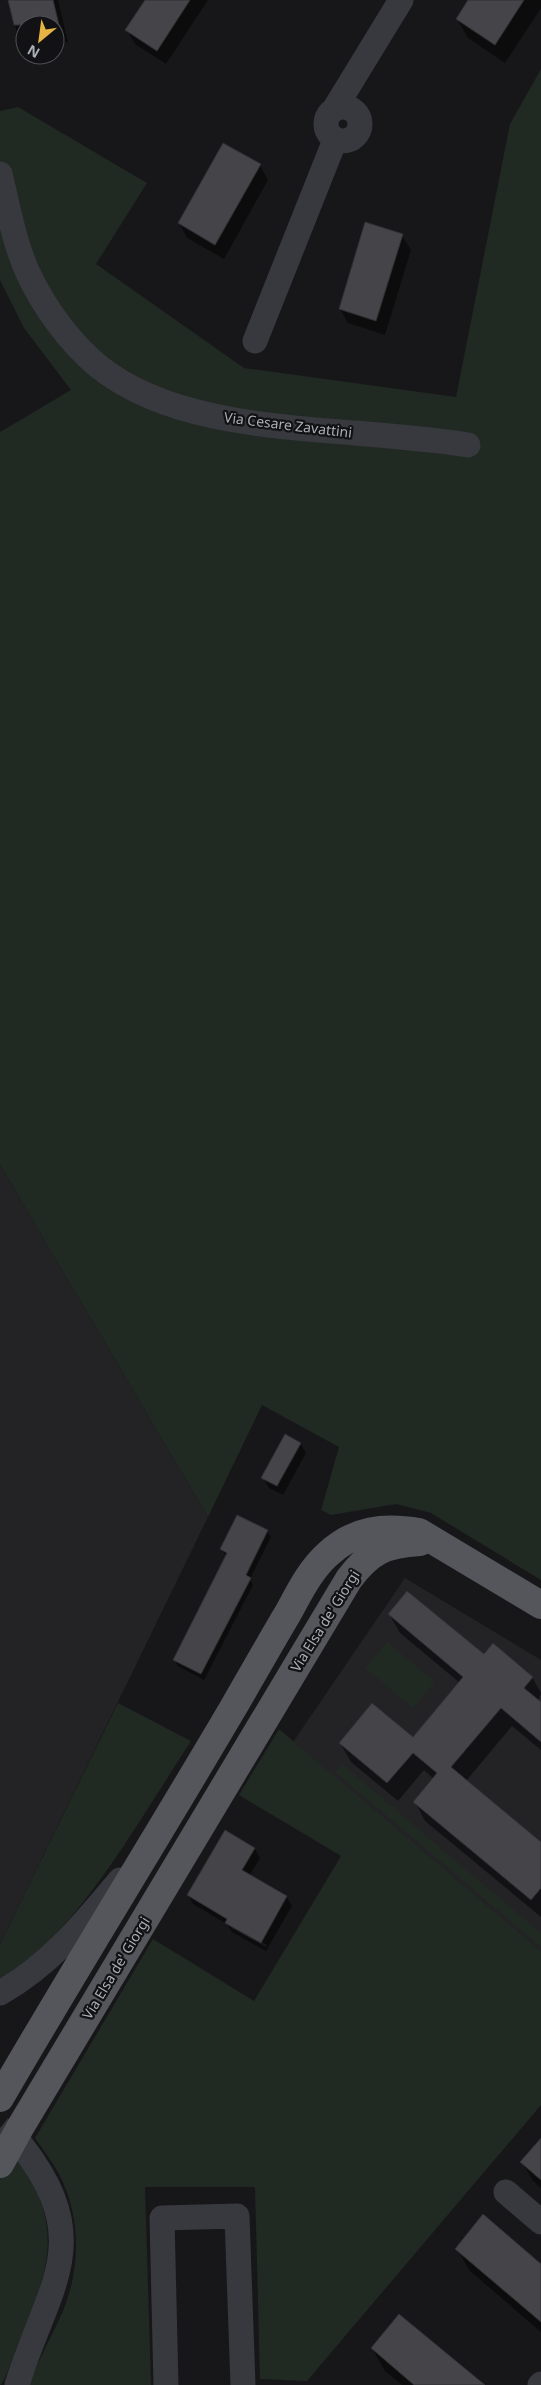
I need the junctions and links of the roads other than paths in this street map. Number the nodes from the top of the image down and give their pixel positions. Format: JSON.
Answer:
{"nodes":[{"id":1,"x":400,"y":0,"type":"edge"},
{"id":2,"x":0,"y":174,"type":"edge"},
{"id":3,"x":256,"y":341,"type":"dead end"},
{"id":4,"x":468,"y":445,"type":"dead end"},
{"id":5,"x":437,"y":1542,"type":"junction"},
{"id":6,"x":541,"y":1605,"type":"edge"},
{"id":7,"x":152,"y":1842,"type":"junction"},
{"id":8,"x":0,"y":1993,"type":"edge"},
{"id":9,"x":0,"y":2098,"type":"edge"},
{"id":10,"x":22,"y":2146,"type":"tunnel mouth"},
{"id":11,"x":0,"y":2164,"type":"edge"},
{"id":12,"x":506,"y":2192,"type":"dead end"},
{"id":13,"x":541,"y":2222,"type":"edge"},
{"id":14,"x":17,"y":2385,"type":"edge"},
{"id":15,"x":166,"y":2385,"type":"edge"},
{"id":16,"x":243,"y":2385,"type":"edge"}],
"edges":[{"from":1,"to":3,"type":"street"},
{"from":2,"to":4,"type":"street","name":"Via Cesare Zavattini"},
{"from":5,"to":6,"type":"main road"},
{"from":5,"to":7,"type":"main road"},
{"from":5,"to":11,"type":"main road","name":"Via Elsa de' Giorgi"},
{"from":7,"to":8,"type":"street"},
{"from":7,"to":9,"type":"main road"},
{"from":10,"to":14,"type":"street"},
{"from":12,"to":13,"type":"street"},
{"from":15,"to":16,"type":"street"}]}
